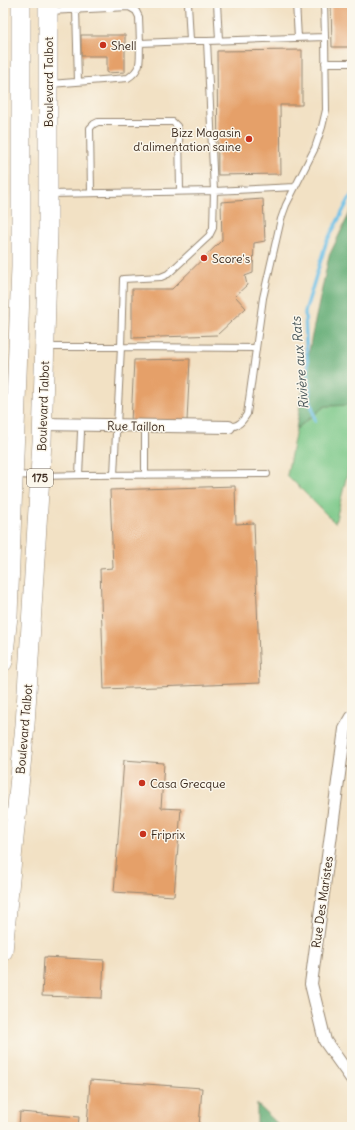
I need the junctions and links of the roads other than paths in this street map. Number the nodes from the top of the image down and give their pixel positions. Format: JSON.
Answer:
{"nodes":[{"id":1,"x":20,"y":3,"type":"edge"},
{"id":2,"x":188,"y":3,"type":"edge"},
{"id":3,"x":217,"y":3,"type":"edge"},
{"id":4,"x":296,"y":3,"type":"edge"},
{"id":5,"x":324,"y":3,"type":"edge"},
{"id":6,"x":108,"y":5,"type":"edge"},
{"id":7,"x":48,"y":7,"type":"edge"},
{"id":8,"x":76,"y":9,"type":"junction"},
{"id":9,"x":326,"y":37,"type":"junction"},
{"id":10,"x":298,"y":38,"type":"junction"},
{"id":11,"x":218,"y":40,"type":"junction"},
{"id":12,"x":190,"y":41,"type":"junction"},
{"id":13,"x":207,"y":41,"type":"junction"},
{"id":14,"x":140,"y":43,"type":"junction"},
{"id":15,"x":325,"y":63,"type":"junction"},
{"id":16,"x":352,"y":63,"type":"edge"},
{"id":17,"x":78,"y":82,"type":"junction"},
{"id":18,"x":48,"y":84,"type":"junction"},
{"id":19,"x":295,"y":187,"type":"junction"},
{"id":20,"x":180,"y":191,"type":"junction"},
{"id":21,"x":214,"y":191,"type":"junction"},
{"id":22,"x":91,"y":193,"type":"junction"},
{"id":23,"x":48,"y":194,"type":"junction"},
{"id":24,"x":45,"y":347,"type":"junction"},
{"id":25,"x":120,"y":347,"type":"junction"},
{"id":26,"x":256,"y":348,"type":"junction"},
{"id":27,"x":42,"y":424,"type":"junction"},
{"id":28,"x":230,"y":427,"type":"joint"},
{"id":29,"x":116,"y":429,"type":"junction"},
{"id":30,"x":81,"y":432,"type":"dead end"},
{"id":31,"x":145,"y":433,"type":"dead end"},
{"id":32,"x":13,"y":474,"type":"junction"},
{"id":33,"x":267,"y":474,"type":"dead end"},
{"id":34,"x":79,"y":475,"type":"junction"},
{"id":35,"x":114,"y":475,"type":"junction"},
{"id":36,"x":145,"y":475,"type":"junction"},
{"id":37,"x":40,"y":476,"type":"junction"},
{"id":38,"x":3,"y":662,"type":"edge"},
{"id":39,"x":352,"y":717,"type":"edge"},
{"id":40,"x":3,"y":951,"type":"edge"},
{"id":41,"x":352,"y":1079,"type":"edge"}],
"edges":[{"from":1,"to":32,"type":"main road","number":"175"},
{"from":2,"to":12,"type":"lane"},
{"from":3,"to":11,"type":"lane"},
{"from":4,"to":10,"type":"lane"},
{"from":5,"to":9,"type":"lane"},
{"from":6,"to":8,"type":"lane"},
{"from":6,"to":14,"type":"lane"},
{"from":7,"to":8,"type":"lane"},
{"from":7,"to":18,"type":"main road","name":"Boulevard Talbot","number":"175"},
{"from":8,"to":17,"type":"lane"},
{"from":9,"to":10,"type":"lane"},
{"from":9,"to":15,"type":"lane"},
{"from":10,"to":11,"type":"lane"},
{"from":11,"to":13,"type":"lane"},
{"from":12,"to":13,"type":"lane"},
{"from":12,"to":14,"type":"lane"},
{"from":13,"to":21,"type":"lane"},
{"from":14,"to":17,"type":"lane"},
{"from":15,"to":16,"type":"lane"},
{"from":15,"to":19,"type":"lane"},
{"from":17,"to":18,"type":"lane"},
{"from":18,"to":23,"type":"main road","name":"Boulevard Talbot","number":"175"},
{"from":19,"to":21,"type":"lane"},
{"from":19,"to":26,"type":"lane"},
{"from":20,"to":21,"type":"lane"},
{"from":20,"to":22,"type":"lane"},
{"from":20,"to":22,"type":"lane"},
{"from":21,"to":25,"type":"lane"},
{"from":22,"to":23,"type":"lane"},
{"from":23,"to":24,"type":"main road","name":"Boulevard Talbot","number":"175"},
{"from":24,"to":25,"type":"lane"},
{"from":24,"to":27,"type":"main road","name":"Boulevard Talbot","number":"175"},
{"from":25,"to":26,"type":"lane"},
{"from":25,"to":29,"type":"lane"},
{"from":26,"to":28,"type":"lane"},
{"from":27,"to":29,"type":"street","name":"Rue Taillon"},
{"from":27,"to":37,"type":"main road","name":"Boulevard Talbot","number":"175"},
{"from":28,"to":29,"type":"street","name":"Rue Taillon"},
{"from":29,"to":35,"type":"lane"},
{"from":30,"to":34,"type":"lane"},
{"from":31,"to":36,"type":"lane"},
{"from":32,"to":37,"type":"lane"},
{"from":32,"to":38,"type":"main road","number":"175"},
{"from":33,"to":36,"type":"lane"},
{"from":34,"to":35,"type":"lane"},
{"from":34,"to":37,"type":"lane"},
{"from":35,"to":36,"type":"lane"},
{"from":37,"to":40,"type":"main road","name":"Boulevard Talbot","number":"175"},
{"from":39,"to":41,"type":"street","name":"Rue Des Maristes"}]}
